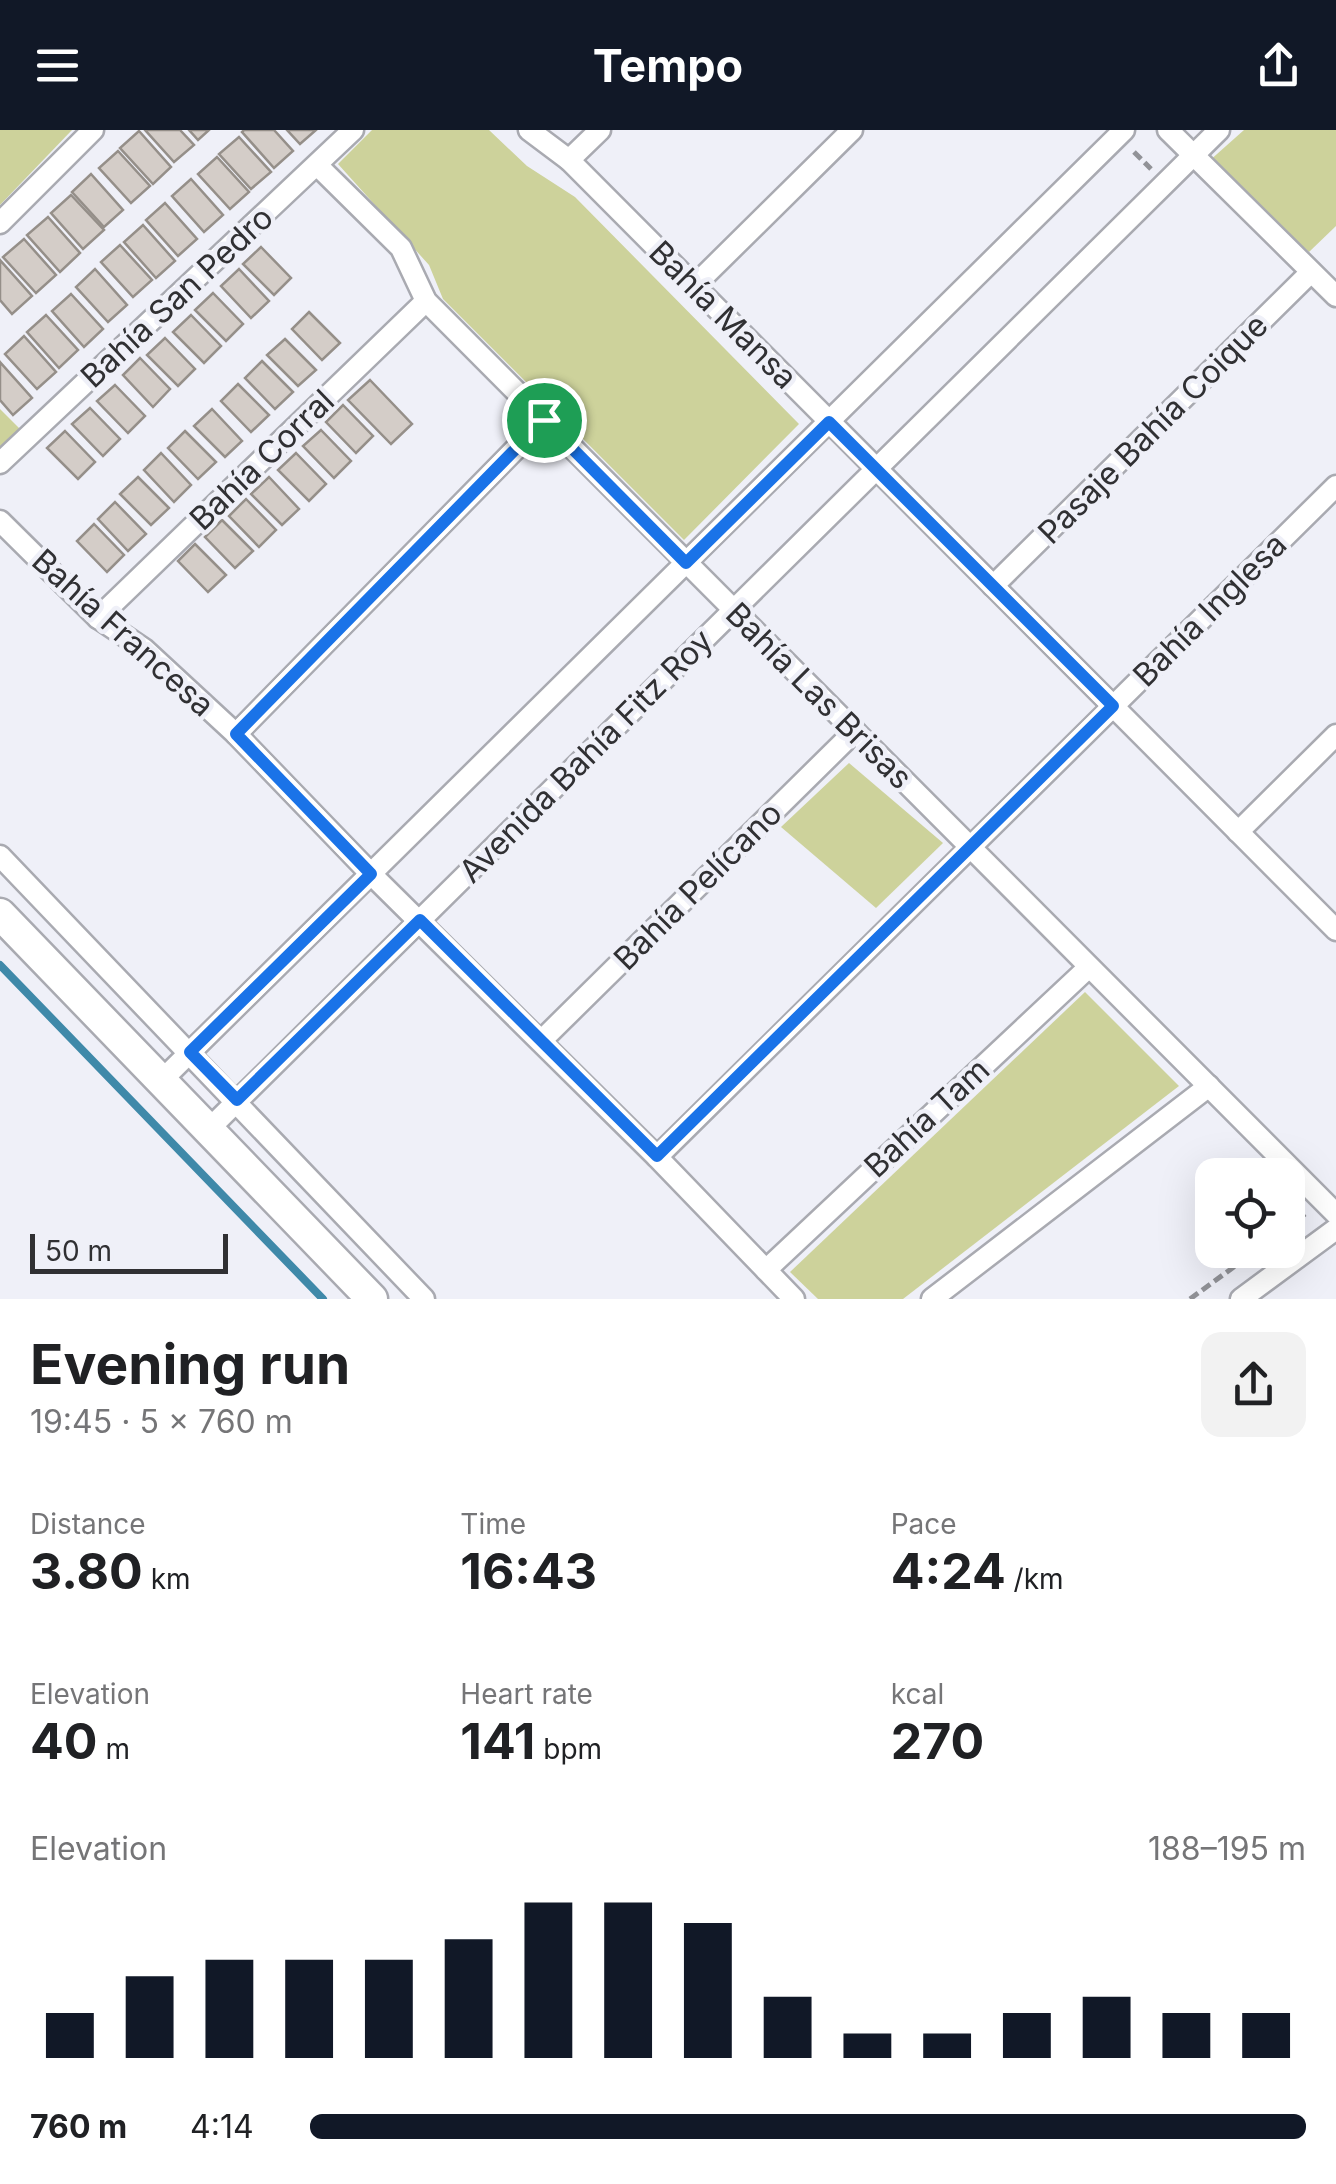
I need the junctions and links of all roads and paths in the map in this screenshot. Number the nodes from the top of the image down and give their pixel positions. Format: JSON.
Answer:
{"nodes":[{"id":1,"x":93,"y":130,"type":"edge"},
{"id":2,"x":353,"y":130,"type":"edge"},
{"id":3,"x":529,"y":130,"type":"edge"},
{"id":4,"x":600,"y":130,"type":"edge"},
{"id":5,"x":852,"y":130,"type":"edge"},
{"id":6,"x":1168,"y":130,"type":"edge"},
{"id":7,"x":1219,"y":130,"type":"edge"},
{"id":8,"x":1121,"y":133,"type":"edge"},
{"id":9,"x":1194,"y":156,"type":"junction"},
{"id":10,"x":569,"y":160,"type":"junction"},
{"id":11,"x":318,"y":166,"type":"junction"},
{"id":12,"x":1166,"y":184,"type":"junction"},
{"id":13,"x":0,"y":222,"type":"edge"},
{"id":14,"x":1312,"y":272,"type":"junction"},
{"id":15,"x":694,"y":286,"type":"junction"},
{"id":16,"x":1336,"y":296,"type":"edge"},
{"id":17,"x":426,"y":302,"type":"junction"},
{"id":18,"x":544,"y":420,"type":"junction"},
{"id":19,"x":829,"y":422,"type":"junction"},
{"id":20,"x":0,"y":462,"type":"edge"},
{"id":21,"x":877,"y":469,"type":"junction"},
{"id":22,"x":1336,"y":486,"type":"edge"},
{"id":23,"x":0,"y":521,"type":"edge"},
{"id":24,"x":686,"y":563,"type":"junction"},
{"id":25,"x":994,"y":586,"type":"junction"},
{"id":26,"x":734,"y":610,"type":"junction"},
{"id":27,"x":98,"y":618,"type":"junction"},
{"id":28,"x":1113,"y":706,"type":"junction"},
{"id":29,"x":855,"y":732,"type":"junction"},
{"id":30,"x":236,"y":734,"type":"junction"},
{"id":31,"x":1336,"y":735,"type":"edge"},
{"id":32,"x":1238,"y":832,"type":"junction"},
{"id":33,"x":970,"y":848,"type":"junction"},
{"id":34,"x":0,"y":856,"type":"edge"},
{"id":35,"x":371,"y":874,"type":"junction"},
{"id":36,"x":0,"y":914,"type":"edge"},
{"id":37,"x":420,"y":920,"type":"junction"},
{"id":38,"x":1336,"y":930,"type":"edge"},
{"id":39,"x":1090,"y":967,"type":"junction"},
{"id":40,"x":541,"y":1042,"type":"junction"},
{"id":41,"x":190,"y":1052,"type":"junction"},
{"id":42,"x":162,"y":1080,"type":"junction"},
{"id":43,"x":1209,"y":1086,"type":"junction"},
{"id":44,"x":237,"y":1100,"type":"junction"},
{"id":45,"x":209,"y":1128,"type":"junction"},
{"id":46,"x":657,"y":1156,"type":"junction"},
{"id":47,"x":1336,"y":1214,"type":"edge"},
{"id":48,"x":1336,"y":1229,"type":"edge"},
{"id":49,"x":1232,"y":1268,"type":"edge"},
{"id":50,"x":766,"y":1270,"type":"junction"},
{"id":51,"x":372,"y":1299,"type":"edge"},
{"id":52,"x":424,"y":1299,"type":"edge"},
{"id":53,"x":794,"y":1299,"type":"edge"},
{"id":54,"x":932,"y":1299,"type":"edge"},
{"id":55,"x":1190,"y":1299,"type":"edge"},
{"id":56,"x":1241,"y":1299,"type":"edge"}],
"edges":[{"from":1,"to":13,"type":"street"},
{"from":2,"to":11,"type":"street","name":"Bahía San Pedro"},
{"from":3,"to":10,"type":"street","name":"Bahía Mansa"},
{"from":4,"to":10,"type":"street"},
{"from":5,"to":15,"type":"street"},
{"from":6,"to":9,"type":"street"},
{"from":7,"to":9,"type":"street","name":"Avenida Bahía Fitz Roy"},
{"from":8,"to":12,"type":"path"},
{"from":8,"to":19,"type":"street","name":"Avenida Bahía Fitz Roy"},
{"from":9,"to":12,"type":"street","name":"Avenida Bahía Fitz Roy"},
{"from":9,"to":14,"type":"street"},
{"from":10,"to":15,"type":"street","name":"Bahía Mansa"},
{"from":11,"to":17,"type":"street","name":"Bahía Las Brisas"},
{"from":11,"to":20,"type":"street","name":"Bahía San Pedro"},
{"from":12,"to":21,"type":"street","name":"Avenida Bahía Fitz Roy"},
{"from":14,"to":16,"type":"street"},
{"from":14,"to":25,"type":"street","name":"Pasaje Bahía Coique"},
{"from":15,"to":19,"type":"street","name":"Bahía Mansa"},
{"from":17,"to":18,"type":"street","name":"Bahía Las Brisas"},
{"from":17,"to":27,"type":"street","name":"Bahía Corral"},
{"from":18,"to":24,"type":"street","name":"Bahía Las Brisas"},
{"from":18,"to":30,"type":"street"},
{"from":19,"to":21,"type":"street","name":"Bahía Mansa"},
{"from":19,"to":24,"type":"street","name":"Avenida Bahía Fitz Roy"},
{"from":21,"to":25,"type":"street","name":"Bahía Mansa"},
{"from":21,"to":26,"type":"street","name":"Avenida Bahía Fitz Roy"},
{"from":22,"to":28,"type":"street","name":"Bahía Inglesa"},
{"from":23,"to":27,"type":"street","name":"Bahía Francesa"},
{"from":24,"to":26,"type":"street","name":"Bahía Las Brisas"},
{"from":24,"to":35,"type":"street","name":"Avenida Bahía Fitz Roy"},
{"from":25,"to":28,"type":"street","name":"Bahía Mansa"},
{"from":26,"to":29,"type":"street","name":"Bahía Las Brisas"},
{"from":26,"to":37,"type":"street","name":"Avenida Bahía Fitz Roy"},
{"from":27,"to":30,"type":"street","name":"Bahía Francesa"},
{"from":28,"to":32,"type":"street","name":"Bahía Mansa"},
{"from":28,"to":33,"type":"street","name":"Bahía Inglesa"},
{"from":29,"to":33,"type":"street","name":"Bahía Las Brisas"},
{"from":29,"to":40,"type":"street","name":"Bahía Pelícano"},
{"from":30,"to":35,"type":"street","name":"Bahía Francesa"},
{"from":31,"to":32,"type":"street"},
{"from":32,"to":38,"type":"street","name":"Bahía Mansa"},
{"from":33,"to":39,"type":"street","name":"Bahía Las Brisas"},
{"from":33,"to":46,"type":"street","name":"Bahía Inglesa"},
{"from":34,"to":41,"type":"street"},
{"from":35,"to":37,"type":"street","name":"Bahía Francesa"},
{"from":35,"to":41,"type":"street","name":"Avenida Bahía Fitz Roy"},
{"from":36,"to":42,"type":"main road"},
{"from":37,"to":40,"type":"street","name":"Bahía Francesa"},
{"from":37,"to":44,"type":"street","name":"Avenida Bahía Fitz Roy"},
{"from":39,"to":43,"type":"street","name":"Bahía Las Brisas"},
{"from":39,"to":50,"type":"street","name":"Bahía Tam"},
{"from":40,"to":46,"type":"street","name":"Bahía Francesa"},
{"from":41,"to":42,"type":"street","name":"Avenida Bahía Fitz Roy"},
{"from":41,"to":44,"type":"street"},
{"from":42,"to":45,"type":"main road"},
{"from":43,"to":47,"type":"street","name":"Bahía Las Brisas"},
{"from":43,"to":54,"type":"street"},
{"from":44,"to":45,"type":"street","name":"Avenida Bahía Fitz Roy"},
{"from":44,"to":52,"type":"street"},
{"from":45,"to":51,"type":"main road"},
{"from":46,"to":50,"type":"street","name":"Bahía Francesa"},
{"from":48,"to":56,"type":"street"},
{"from":49,"to":55,"type":"path"},
{"from":50,"to":53,"type":"street","name":"Bahía Francesa"}]}
